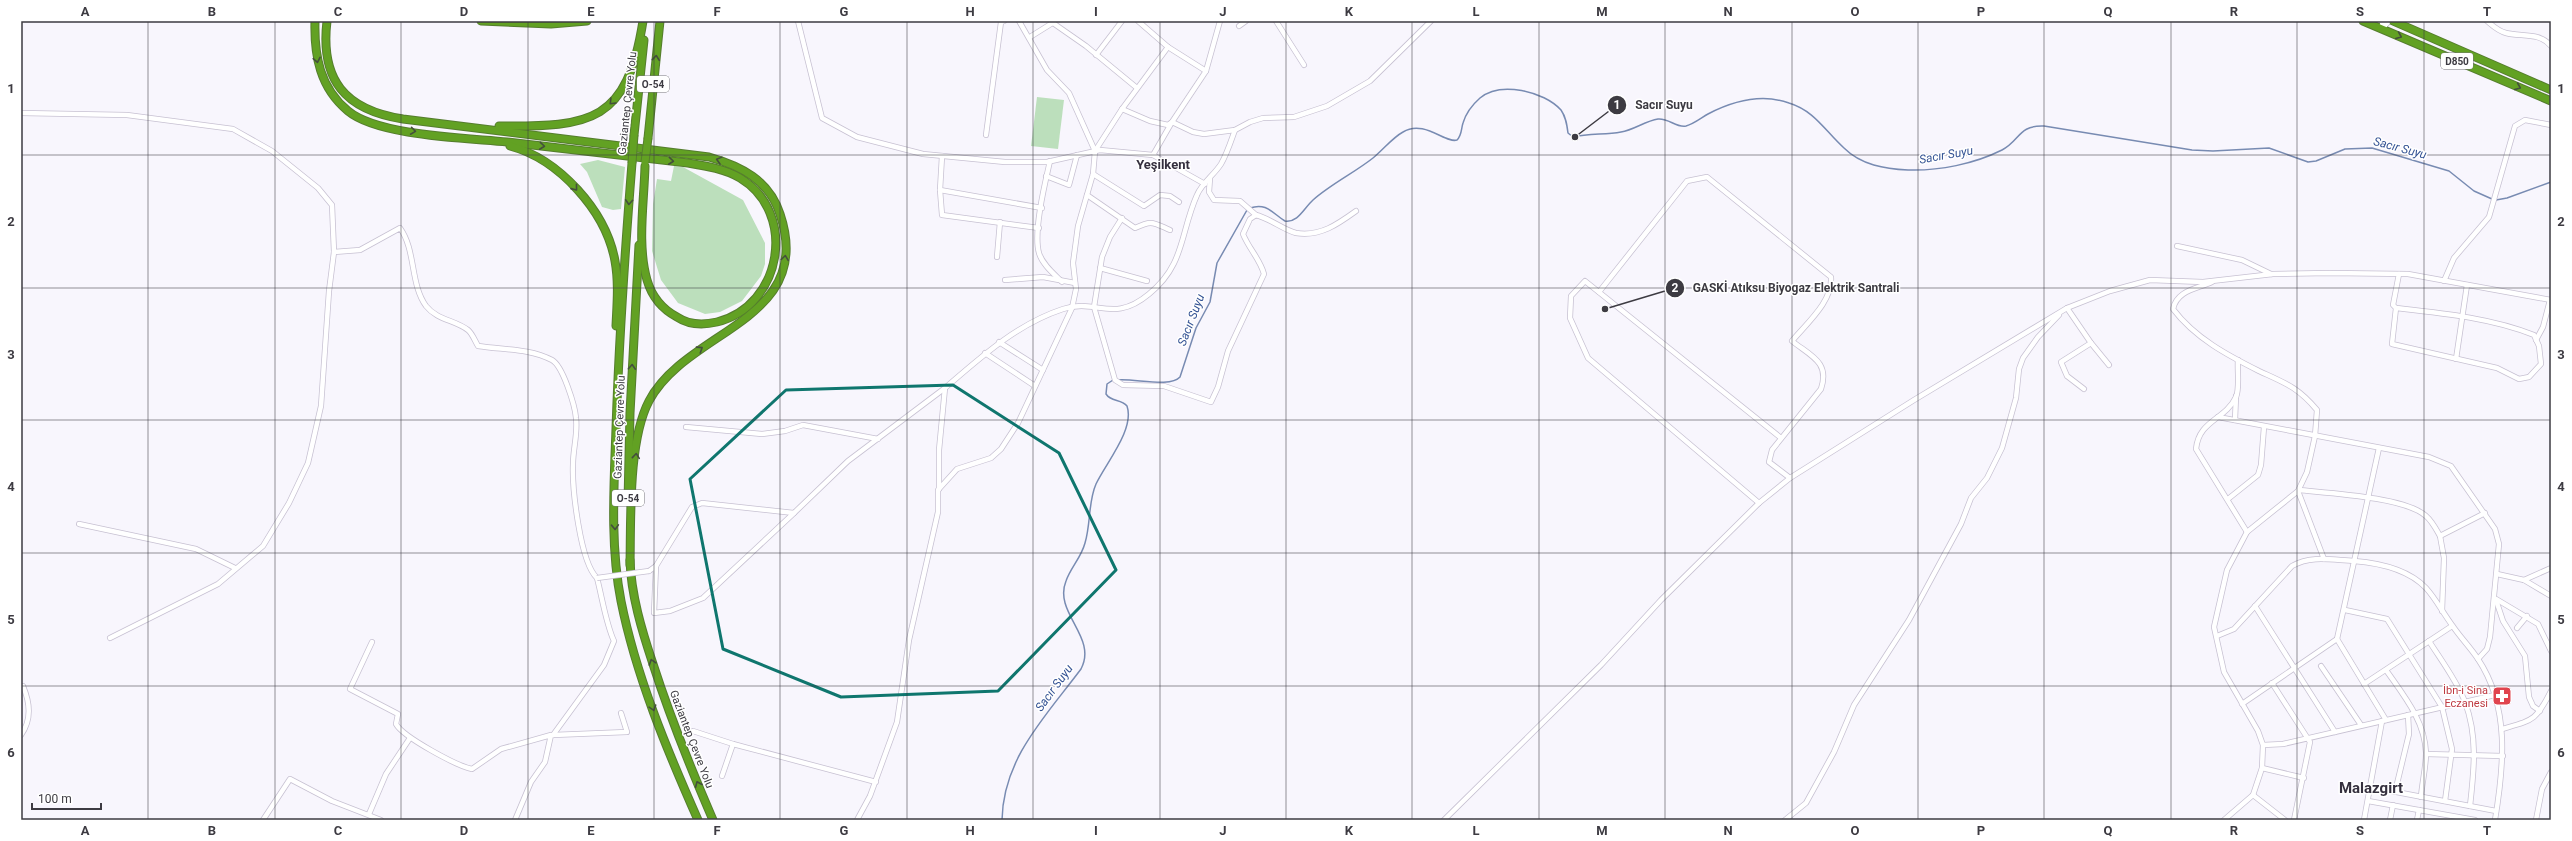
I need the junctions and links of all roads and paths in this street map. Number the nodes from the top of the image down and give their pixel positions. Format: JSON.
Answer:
{"nodes":[{"id":1,"x":316,"y":21,"type":"edge"},
{"id":2,"x":327,"y":21,"type":"edge"},
{"id":3,"x":481,"y":21,"type":"edge"},
{"id":4,"x":587,"y":21,"type":"edge"},
{"id":5,"x":660,"y":21,"type":"edge"},
{"id":6,"x":798,"y":21,"type":"edge"},
{"id":7,"x":1002,"y":21,"type":"edge"},
{"id":8,"x":1019,"y":21,"type":"edge"},
{"id":9,"x":1122,"y":21,"type":"edge"},
{"id":10,"x":1138,"y":21,"type":"edge"},
{"id":11,"x":1220,"y":21,"type":"edge"},
{"id":12,"x":1246,"y":21,"type":"edge"},
{"id":13,"x":1276,"y":21,"type":"edge"},
{"id":14,"x":1431,"y":21,"type":"edge"},
{"id":15,"x":2363,"y":21,"type":"edge"},
{"id":16,"x":2390,"y":21,"type":"edge"},
{"id":17,"x":2393,"y":21,"type":"edge"},
{"id":18,"x":2405,"y":21,"type":"edge"},
{"id":19,"x":2486,"y":21,"type":"edge"},
{"id":20,"x":1054,"y":22,"type":"edge"},
{"id":21,"x":644,"y":24,"type":"edge"},
{"id":22,"x":1239,"y":26,"type":"dead end"},
{"id":23,"x":2382,"y":26,"type":"edge"},
{"id":24,"x":2415,"y":30,"type":"junction"},
{"id":25,"x":1030,"y":36,"type":"junction"},
{"id":26,"x":2551,"y":46,"type":"edge"},
{"id":27,"x":1168,"y":47,"type":"junction"},
{"id":28,"x":1096,"y":55,"type":"junction"},
{"id":29,"x":1304,"y":65,"type":"dead end"},
{"id":30,"x":1206,"y":71,"type":"junction"},
{"id":31,"x":1137,"y":88,"type":"junction"},
{"id":32,"x":2551,"y":90,"type":"edge"},
{"id":33,"x":2551,"y":101,"type":"edge"},
{"id":34,"x":1122,"y":109,"type":"junction"},
{"id":35,"x":21,"y":113,"type":"edge"},
{"id":36,"x":1172,"y":122,"type":"junction"},
{"id":37,"x":440,"y":123,"type":"junction"},
{"id":38,"x":2551,"y":125,"type":"edge"},
{"id":39,"x":1235,"y":130,"type":"junction"},
{"id":40,"x":439,"y":135,"type":"junction"},
{"id":41,"x":986,"y":135,"type":"dead end"},
{"id":42,"x":1095,"y":151,"type":"junction"},
{"id":43,"x":1077,"y":155,"type":"junction"},
{"id":44,"x":1153,"y":155,"type":"junction"},
{"id":45,"x":942,"y":156,"type":"junction"},
{"id":46,"x":1050,"y":161,"type":"junction"},
{"id":47,"x":645,"y":164,"type":"junction"},
{"id":48,"x":1093,"y":174,"type":"junction"},
{"id":49,"x":1046,"y":176,"type":"junction"},
{"id":50,"x":1210,"y":177,"type":"junction"},
{"id":51,"x":1205,"y":184,"type":"junction"},
{"id":52,"x":940,"y":190,"type":"junction"},
{"id":53,"x":1088,"y":195,"type":"junction"},
{"id":54,"x":1179,"y":202,"type":"dead end"},
{"id":55,"x":1042,"y":208,"type":"junction"},
{"id":56,"x":1356,"y":211,"type":"dead end"},
{"id":57,"x":1255,"y":213,"type":"junction"},
{"id":58,"x":1122,"y":218,"type":"junction"},
{"id":59,"x":1000,"y":222,"type":"junction"},
{"id":60,"x":1039,"y":228,"type":"junction"},
{"id":61,"x":1170,"y":230,"type":"dead end"},
{"id":62,"x":2177,"y":246,"type":"dead end"},
{"id":63,"x":334,"y":252,"type":"junction"},
{"id":64,"x":997,"y":257,"type":"dead end"},
{"id":65,"x":1100,"y":268,"type":"junction"},
{"id":66,"x":2273,"y":274,"type":"junction"},
{"id":67,"x":2399,"y":274,"type":"junction"},
{"id":68,"x":1005,"y":280,"type":"dead end"},
{"id":69,"x":2215,"y":280,"type":"junction"},
{"id":70,"x":1147,"y":281,"type":"dead end"},
{"id":71,"x":2444,"y":281,"type":"junction"},
{"id":72,"x":1062,"y":282,"type":"junction"},
{"id":73,"x":1075,"y":283,"type":"junction"},
{"id":74,"x":2467,"y":285,"type":"junction"},
{"id":75,"x":1599,"y":292,"type":"junction"},
{"id":76,"x":2551,"y":300,"type":"edge"},
{"id":77,"x":1094,"y":307,"type":"junction"},
{"id":78,"x":1072,"y":308,"type":"junction"},
{"id":79,"x":2396,"y":308,"type":"junction"},
{"id":80,"x":2066,"y":309,"type":"junction"},
{"id":81,"x":2463,"y":318,"type":"junction"},
{"id":82,"x":2536,"y":340,"type":"junction"},
{"id":83,"x":999,"y":342,"type":"junction"},
{"id":84,"x":2091,"y":343,"type":"junction"},
{"id":85,"x":985,"y":353,"type":"junction"},
{"id":86,"x":2456,"y":359,"type":"junction"},
{"id":87,"x":2238,"y":360,"type":"junction"},
{"id":88,"x":2109,"y":365,"type":"dead end"},
{"id":89,"x":1043,"y":370,"type":"junction"},
{"id":90,"x":1035,"y":386,"type":"junction"},
{"id":91,"x":945,"y":388,"type":"junction"},
{"id":92,"x":2084,"y":389,"type":"dead end"},
{"id":93,"x":2236,"y":396,"type":"junction"},
{"id":94,"x":2218,"y":417,"type":"junction"},
{"id":95,"x":2234,"y":420,"type":"junction"},
{"id":96,"x":686,"y":427,"type":"dead end"},
{"id":97,"x":2264,"y":427,"type":"junction"},
{"id":98,"x":2315,"y":436,"type":"junction"},
{"id":99,"x":1781,"y":438,"type":"junction"},
{"id":100,"x":878,"y":439,"type":"junction"},
{"id":101,"x":2379,"y":448,"type":"junction"},
{"id":102,"x":1790,"y":478,"type":"junction"},
{"id":103,"x":614,"y":486,"type":"junction"},
{"id":104,"x":938,"y":490,"type":"junction"},
{"id":105,"x":2299,"y":491,"type":"junction"},
{"id":106,"x":2367,"y":496,"type":"junction"},
{"id":107,"x":2228,"y":499,"type":"junction"},
{"id":108,"x":1759,"y":503,"type":"junction"},
{"id":109,"x":794,"y":513,"type":"junction"},
{"id":110,"x":2485,"y":513,"type":"junction"},
{"id":111,"x":79,"y":524,"type":"dead end"},
{"id":112,"x":2247,"y":532,"type":"junction"},
{"id":113,"x":2440,"y":536,"type":"junction"},
{"id":114,"x":2324,"y":559,"type":"junction"},
{"id":115,"x":2355,"y":562,"type":"junction"},
{"id":116,"x":630,"y":565,"type":"junction"},
{"id":117,"x":656,"y":566,"type":"junction"},
{"id":118,"x":236,"y":568,"type":"junction"},
{"id":119,"x":2551,"y":568,"type":"edge"},
{"id":120,"x":2497,"y":574,"type":"junction"},
{"id":121,"x":597,"y":578,"type":"junction"},
{"id":122,"x":2524,"y":580,"type":"junction"},
{"id":123,"x":2551,"y":596,"type":"edge"},
{"id":124,"x":2496,"y":599,"type":"junction"},
{"id":125,"x":2255,"y":606,"type":"junction"},
{"id":126,"x":2345,"y":610,"type":"junction"},
{"id":127,"x":2442,"y":611,"type":"junction"},
{"id":128,"x":2527,"y":616,"type":"junction"},
{"id":129,"x":2452,"y":626,"type":"junction"},
{"id":130,"x":2517,"y":628,"type":"dead end"},
{"id":131,"x":2217,"y":636,"type":"junction"},
{"id":132,"x":110,"y":638,"type":"dead end"},
{"id":133,"x":2337,"y":639,"type":"junction"},
{"id":134,"x":2429,"y":641,"type":"junction"},
{"id":135,"x":372,"y":642,"type":"dead end"},
{"id":136,"x":2551,"y":651,"type":"edge"},
{"id":137,"x":2409,"y":654,"type":"junction"},
{"id":138,"x":2478,"y":659,"type":"junction"},
{"id":139,"x":2321,"y":666,"type":"dead end"},
{"id":140,"x":2293,"y":668,"type":"junction"},
{"id":141,"x":2386,"y":670,"type":"junction"},
{"id":142,"x":2272,"y":683,"type":"junction"},
{"id":143,"x":2364,"y":684,"type":"junction"},
{"id":144,"x":24,"y":686,"type":"dead end"},
{"id":145,"x":2551,"y":691,"type":"edge"},
{"id":146,"x":2495,"y":695,"type":"junction"},
{"id":147,"x":2465,"y":701,"type":"junction"},
{"id":148,"x":2242,"y":704,"type":"junction"},
{"id":149,"x":2442,"y":707,"type":"junction"},
{"id":150,"x":2540,"y":710,"type":"junction"},
{"id":151,"x":621,"y":713,"type":"dead end"},
{"id":152,"x":2416,"y":713,"type":"junction"},
{"id":153,"x":2408,"y":715,"type":"junction"},
{"id":154,"x":2384,"y":720,"type":"junction"},
{"id":155,"x":2361,"y":725,"type":"junction"},
{"id":156,"x":2502,"y":729,"type":"junction"},
{"id":157,"x":693,"y":730,"type":"dead end"},
{"id":158,"x":2335,"y":732,"type":"junction"},
{"id":159,"x":21,"y":736,"type":"edge"},
{"id":160,"x":410,"y":738,"type":"junction"},
{"id":161,"x":2308,"y":738,"type":"junction"},
{"id":162,"x":733,"y":744,"type":"junction"},
{"id":163,"x":2263,"y":745,"type":"junction"},
{"id":164,"x":2426,"y":754,"type":"junction"},
{"id":165,"x":2452,"y":755,"type":"junction"},
{"id":166,"x":2475,"y":755,"type":"junction"},
{"id":167,"x":2503,"y":756,"type":"junction"},
{"id":168,"x":2262,"y":768,"type":"junction"},
{"id":169,"x":2551,"y":772,"type":"edge"},
{"id":170,"x":722,"y":776,"type":"dead end"},
{"id":171,"x":2304,"y":778,"type":"junction"},
{"id":172,"x":876,"y":782,"type":"junction"},
{"id":173,"x":2370,"y":788,"type":"junction"},
{"id":174,"x":2395,"y":792,"type":"junction"},
{"id":175,"x":2253,"y":795,"type":"junction"},
{"id":176,"x":2421,"y":797,"type":"junction"},
{"id":177,"x":2368,"y":801,"type":"junction"},
{"id":178,"x":2445,"y":801,"type":"junction"},
{"id":179,"x":2393,"y":805,"type":"junction"},
{"id":180,"x":2470,"y":806,"type":"junction"},
{"id":181,"x":2419,"y":810,"type":"junction"},
{"id":182,"x":2496,"y":811,"type":"junction"},
{"id":183,"x":369,"y":814,"type":"junction"},
{"id":184,"x":2444,"y":814,"type":"junction"},
{"id":185,"x":2278,"y":815,"type":"junction"},
{"id":186,"x":2467,"y":819,"type":"edge"},
{"id":187,"x":2537,"y":819,"type":"edge"},
{"id":188,"x":263,"y":820,"type":"edge"},
{"id":189,"x":381,"y":820,"type":"edge"},
{"id":190,"x":515,"y":820,"type":"edge"},
{"id":191,"x":698,"y":820,"type":"edge"},
{"id":192,"x":713,"y":820,"type":"edge"},
{"id":193,"x":857,"y":820,"type":"edge"},
{"id":194,"x":1444,"y":820,"type":"edge"},
{"id":195,"x":1785,"y":820,"type":"edge"},
{"id":196,"x":2224,"y":820,"type":"edge"},
{"id":197,"x":2274,"y":820,"type":"edge"},
{"id":198,"x":2285,"y":820,"type":"edge"},
{"id":199,"x":2294,"y":820,"type":"edge"},
{"id":200,"x":2364,"y":820,"type":"edge"},
{"id":201,"x":2390,"y":820,"type":"edge"},
{"id":202,"x":2417,"y":820,"type":"edge"},
{"id":203,"x":2443,"y":820,"type":"edge"},
{"id":204,"x":2475,"y":820,"type":"edge"},
{"id":205,"x":2495,"y":820,"type":"edge"}],
"edges":[{"from":1,"to":40,"type":"highway","one_way":true},
{"from":2,"to":37,"type":"highway"},
{"from":3,"to":4,"type":"highway"},
{"from":47,"to":5,"type":"highway","name":"Gaziantep Çevre Yolu","number":"O-54","one_way":true,"bridge":true},
{"from":6,"to":45,"type":"street"},
{"from":7,"to":41,"type":"street"},
{"from":8,"to":25,"type":"street"},
{"from":9,"to":28,"type":"street"},
{"from":10,"to":27,"type":"street"},
{"from":11,"to":30,"type":"street"},
{"from":12,"to":22,"type":"street"},
{"from":13,"to":29,"type":"street"},
{"from":14,"to":39,"type":"street"},
{"from":15,"to":23,"type":"highway","number":"D850"},
{"from":16,"to":23,"type":"street"},
{"from":17,"to":24,"type":"highway","number":"D850"},
{"from":18,"to":24,"type":"highway"},
{"from":19,"to":26,"type":"street"},
{"from":20,"to":25,"type":"street"},
{"from":20,"to":28,"type":"street"},
{"from":21,"to":37,"type":"highway","one_way":true},
{"from":21,"to":103,"type":"highway","name":"Gaziantep Çevre Yolu","number":"O-54","one_way":true,"bridge":true},
{"from":23,"to":33,"type":"highway","number":"D850","one_way":true},
{"from":24,"to":32,"type":"highway","number":"D850"},
{"from":25,"to":42,"type":"street"},
{"from":27,"to":30,"type":"street"},
{"from":27,"to":31,"type":"street"},
{"from":28,"to":31,"type":"street"},
{"from":30,"to":36,"type":"street"},
{"from":31,"to":34,"type":"street"},
{"from":34,"to":36,"type":"street"},
{"from":34,"to":42,"type":"street"},
{"from":35,"to":63,"type":"street"},
{"from":36,"to":39,"type":"street"},
{"from":36,"to":44,"type":"street"},
{"from":116,"to":37,"type":"highway","one_way":true},
{"from":38,"to":71,"type":"street"},
{"from":39,"to":50,"type":"street"},
{"from":40,"to":47,"type":"highway","one_way":true},
{"from":40,"to":103,"type":"highway","one_way":true},
{"from":42,"to":43,"type":"street"},
{"from":42,"to":44,"type":"street"},
{"from":42,"to":48,"type":"street"},
{"from":43,"to":46,"type":"street"},
{"from":43,"to":49,"type":"street"},
{"from":44,"to":51,"type":"street"},
{"from":45,"to":46,"type":"street"},
{"from":45,"to":52,"type":"street"},
{"from":46,"to":49,"type":"street"},
{"from":116,"to":47,"type":"highway","name":"Gaziantep Çevre Yolu","number":"O-54","one_way":true},
{"from":48,"to":53,"type":"street"},
{"from":48,"to":54,"type":"street"},
{"from":49,"to":55,"type":"street"},
{"from":50,"to":51,"type":"street"},
{"from":50,"to":57,"type":"street"},
{"from":51,"to":77,"type":"street"},
{"from":52,"to":55,"type":"street"},
{"from":52,"to":59,"type":"street"},
{"from":53,"to":58,"type":"street"},
{"from":53,"to":73,"type":"street"},
{"from":55,"to":60,"type":"street"},
{"from":56,"to":57,"type":"street"},
{"from":57,"to":77,"type":"street"},
{"from":58,"to":61,"type":"street"},
{"from":58,"to":65,"type":"street"},
{"from":59,"to":60,"type":"street"},
{"from":59,"to":64,"type":"street"},
{"from":60,"to":72,"type":"street"},
{"from":62,"to":66,"type":"street"},
{"from":63,"to":118,"type":"street"},
{"from":63,"to":121,"type":"street"},
{"from":65,"to":70,"type":"street"},
{"from":65,"to":77,"type":"street"},
{"from":66,"to":67,"type":"street"},
{"from":66,"to":69,"type":"street"},
{"from":67,"to":71,"type":"street"},
{"from":67,"to":79,"type":"street"},
{"from":68,"to":72,"type":"street"},
{"from":69,"to":80,"type":"street"},
{"from":69,"to":87,"type":"street"},
{"from":71,"to":74,"type":"street"},
{"from":72,"to":73,"type":"street"},
{"from":73,"to":78,"type":"street"},
{"from":74,"to":76,"type":"street"},
{"from":74,"to":81,"type":"street"},
{"from":75,"to":99,"type":"street"},
{"from":75,"to":99,"type":"street"},
{"from":75,"to":108,"type":"street"},
{"from":76,"to":82,"type":"street"},
{"from":77,"to":78,"type":"street"},
{"from":78,"to":83,"type":"street"},
{"from":78,"to":89,"type":"street"},
{"from":79,"to":81,"type":"street"},
{"from":79,"to":86,"type":"street"},
{"from":80,"to":84,"type":"street"},
{"from":80,"to":102,"type":"street"},
{"from":80,"to":195,"type":"street"},
{"from":81,"to":82,"type":"street"},
{"from":81,"to":86,"type":"street"},
{"from":82,"to":86,"type":"street"},
{"from":83,"to":85,"type":"street"},
{"from":83,"to":89,"type":"street"},
{"from":84,"to":88,"type":"street"},
{"from":84,"to":92,"type":"street"},
{"from":85,"to":90,"type":"street"},
{"from":85,"to":91,"type":"street"},
{"from":87,"to":93,"type":"street"},
{"from":87,"to":98,"type":"street"},
{"from":89,"to":90,"type":"street"},
{"from":90,"to":104,"type":"street"},
{"from":91,"to":100,"type":"street"},
{"from":91,"to":104,"type":"street"},
{"from":93,"to":94,"type":"street"},
{"from":93,"to":95,"type":"street"},
{"from":94,"to":95,"type":"street"},
{"from":94,"to":107,"type":"street"},
{"from":95,"to":97,"type":"street"},
{"from":96,"to":100,"type":"street"},
{"from":97,"to":98,"type":"street"},
{"from":97,"to":107,"type":"street"},
{"from":98,"to":101,"type":"street"},
{"from":98,"to":105,"type":"street"},
{"from":99,"to":102,"type":"street"},
{"from":100,"to":109,"type":"street"},
{"from":101,"to":106,"type":"street"},
{"from":101,"to":110,"type":"street"},
{"from":102,"to":108,"type":"street"},
{"from":103,"to":191,"type":"highway","name":"Gaziantep Çevre Yolu","number":"O-54","one_way":true},
{"from":104,"to":172,"type":"street"},
{"from":105,"to":106,"type":"street"},
{"from":105,"to":112,"type":"street"},
{"from":105,"to":114,"type":"street"},
{"from":106,"to":113,"type":"street"},
{"from":106,"to":115,"type":"street"},
{"from":107,"to":112,"type":"street"},
{"from":108,"to":194,"type":"street"},
{"from":109,"to":117,"type":"street"},
{"from":109,"to":117,"type":"street"},
{"from":110,"to":113,"type":"street"},
{"from":110,"to":120,"type":"street"},
{"from":111,"to":118,"type":"street"},
{"from":112,"to":131,"type":"street"},
{"from":113,"to":127,"type":"street"},
{"from":114,"to":115,"type":"street"},
{"from":114,"to":125,"type":"street"},
{"from":115,"to":126,"type":"street"},
{"from":115,"to":127,"type":"street"},
{"from":192,"to":116,"type":"highway","name":"Gaziantep Çevre Yolu","number":"O-54","one_way":true},
{"from":117,"to":121,"type":"street","bridge":true},
{"from":118,"to":132,"type":"street"},
{"from":119,"to":122,"type":"street"},
{"from":120,"to":122,"type":"street"},
{"from":120,"to":124,"type":"street"},
{"from":121,"to":151,"type":"street"},
{"from":122,"to":123,"type":"street"},
{"from":124,"to":128,"type":"street"},
{"from":124,"to":138,"type":"street"},
{"from":124,"to":150,"type":"street"},
{"from":125,"to":131,"type":"street"},
{"from":125,"to":140,"type":"street"},
{"from":126,"to":133,"type":"street"},
{"from":126,"to":137,"type":"street"},
{"from":127,"to":129,"type":"street"},
{"from":128,"to":130,"type":"street"},
{"from":128,"to":136,"type":"street"},
{"from":129,"to":134,"type":"street"},
{"from":129,"to":138,"type":"street"},
{"from":131,"to":148,"type":"street"},
{"from":133,"to":140,"type":"street"},
{"from":133,"to":143,"type":"street"},
{"from":134,"to":137,"type":"street"},
{"from":134,"to":147,"type":"street"},
{"from":135,"to":160,"type":"street"},
{"from":137,"to":141,"type":"street"},
{"from":137,"to":149,"type":"street"},
{"from":138,"to":146,"type":"street"},
{"from":139,"to":155,"type":"street"},
{"from":140,"to":142,"type":"street"},
{"from":140,"to":158,"type":"street"},
{"from":141,"to":143,"type":"street"},
{"from":141,"to":152,"type":"street"},
{"from":142,"to":148,"type":"street"},
{"from":142,"to":161,"type":"street"},
{"from":143,"to":154,"type":"street"},
{"from":144,"to":159,"type":"street"},
{"from":145,"to":150,"type":"street"},
{"from":146,"to":147,"type":"street"},
{"from":146,"to":156,"type":"street"},
{"from":147,"to":149,"type":"street"},
{"from":147,"to":166,"type":"street"},
{"from":148,"to":163,"type":"street"},
{"from":149,"to":152,"type":"street"},
{"from":149,"to":165,"type":"street"},
{"from":150,"to":156,"type":"street"},
{"from":152,"to":153,"type":"street"},
{"from":152,"to":164,"type":"street"},
{"from":153,"to":154,"type":"street"},
{"from":153,"to":174,"type":"street"},
{"from":154,"to":155,"type":"street"},
{"from":154,"to":173,"type":"street"},
{"from":155,"to":158,"type":"street"},
{"from":156,"to":167,"type":"street"},
{"from":157,"to":162,"type":"street"},
{"from":158,"to":161,"type":"street"},
{"from":160,"to":183,"type":"street"},
{"from":160,"to":190,"type":"street"},
{"from":161,"to":163,"type":"street"},
{"from":161,"to":171,"type":"street"},
{"from":162,"to":170,"type":"street"},
{"from":162,"to":172,"type":"street"},
{"from":163,"to":168,"type":"street"},
{"from":164,"to":165,"type":"street"},
{"from":164,"to":176,"type":"street"},
{"from":165,"to":166,"type":"street"},
{"from":165,"to":178,"type":"street"},
{"from":166,"to":167,"type":"street"},
{"from":166,"to":180,"type":"street"},
{"from":167,"to":182,"type":"street"},
{"from":168,"to":171,"type":"street"},
{"from":168,"to":175,"type":"street"},
{"from":169,"to":187,"type":"street"},
{"from":171,"to":199,"type":"street"},
{"from":172,"to":193,"type":"street"},
{"from":173,"to":174,"type":"street"},
{"from":173,"to":177,"type":"street"},
{"from":174,"to":176,"type":"street"},
{"from":175,"to":185,"type":"street"},
{"from":175,"to":196,"type":"street"},
{"from":176,"to":178,"type":"street"},
{"from":177,"to":179,"type":"street"},
{"from":177,"to":200,"type":"street"},
{"from":178,"to":180,"type":"street"},
{"from":179,"to":181,"type":"street"},
{"from":179,"to":201,"type":"street"},
{"from":180,"to":182,"type":"street"},
{"from":181,"to":184,"type":"street"},
{"from":181,"to":202,"type":"street"},
{"from":182,"to":205,"type":"street"},
{"from":183,"to":188,"type":"street"},
{"from":183,"to":189,"type":"street"},
{"from":184,"to":186,"type":"street"},
{"from":184,"to":203,"type":"street"},
{"from":185,"to":197,"type":"street"},
{"from":185,"to":198,"type":"street"},
{"from":186,"to":204,"type":"street"}]}
